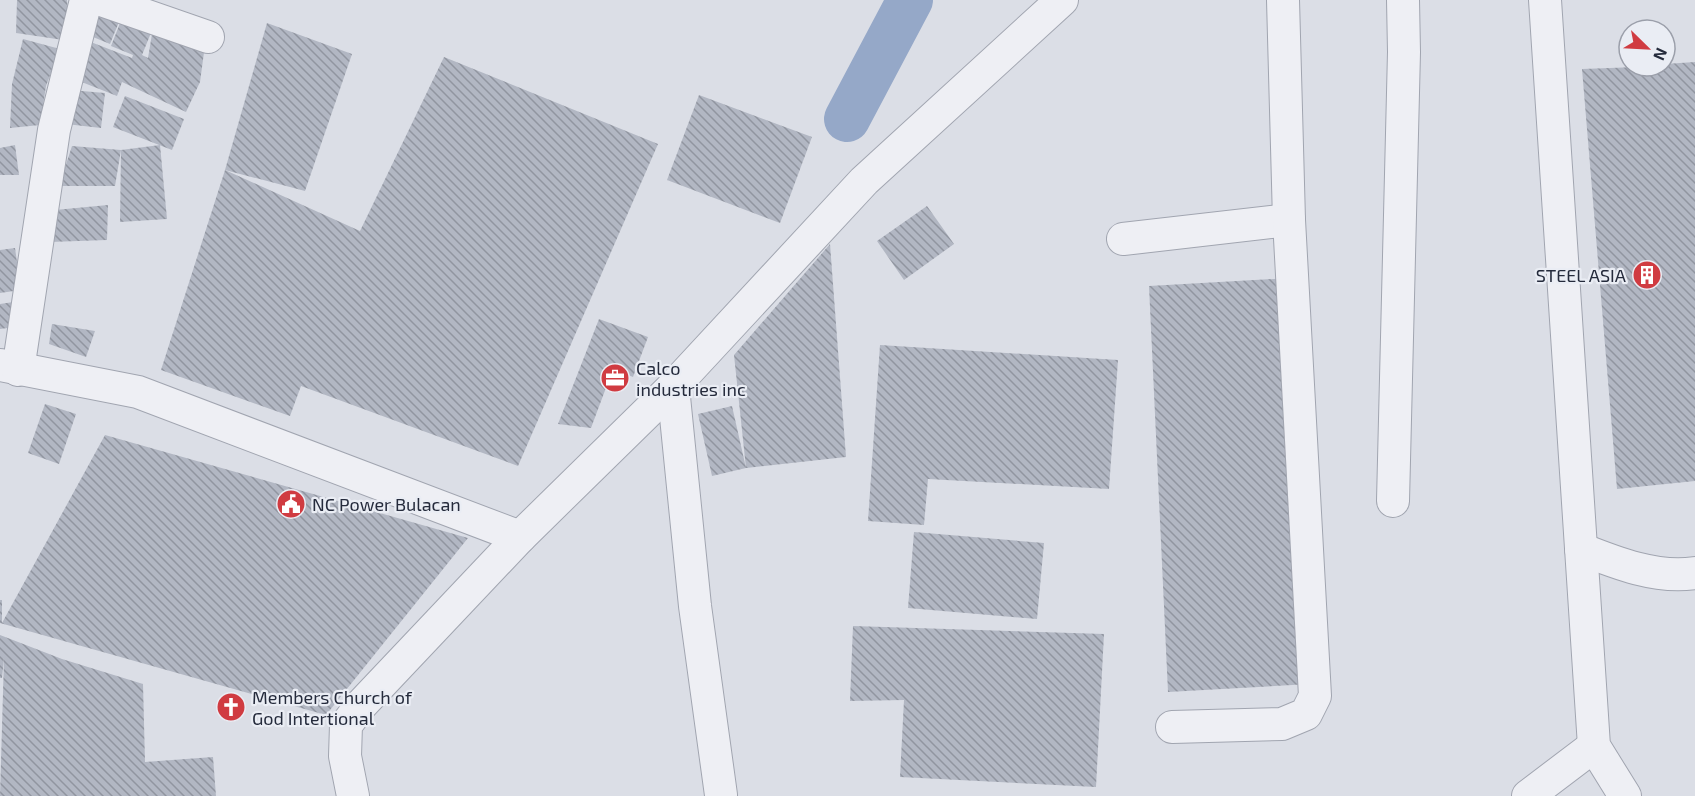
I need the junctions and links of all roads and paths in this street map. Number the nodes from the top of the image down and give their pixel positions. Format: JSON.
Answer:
{"nodes":[{"id":1,"x":86,"y":0,"type":"edge"},
{"id":2,"x":101,"y":0,"type":"edge"},
{"id":3,"x":1062,"y":0,"type":"edge"},
{"id":4,"x":1283,"y":0,"type":"edge"},
{"id":5,"x":1403,"y":0,"type":"edge"},
{"id":6,"x":1545,"y":0,"type":"edge"},
{"id":7,"x":208,"y":37,"type":"dead end"},
{"id":8,"x":1289,"y":220,"type":"junction"},
{"id":9,"x":1123,"y":239,"type":"dead end"},
{"id":10,"x":9,"y":367,"type":"edge"},
{"id":11,"x":673,"y":387,"type":"junction"},
{"id":12,"x":1392,"y":501,"type":"dead end"},
{"id":13,"x":520,"y":537,"type":"junction"},
{"id":14,"x":1581,"y":549,"type":"junction"},
{"id":15,"x":1695,"y":573,"type":"edge"},
{"id":16,"x":1172,"y":727,"type":"dead end"},
{"id":17,"x":1594,"y":746,"type":"junction"},
{"id":18,"x":721,"y":795,"type":"edge"},
{"id":19,"x":353,"y":796,"type":"edge"},
{"id":20,"x":1528,"y":796,"type":"edge"},
{"id":21,"x":1624,"y":796,"type":"edge"}],
"edges":[{"from":1,"to":10,"type":"street"},
{"from":2,"to":7,"type":"street"},
{"from":3,"to":11,"type":"street"},
{"from":4,"to":8,"type":"street"},
{"from":5,"to":12,"type":"street"},
{"from":6,"to":14,"type":"street"},
{"from":8,"to":9,"type":"street"},
{"from":8,"to":16,"type":"street"},
{"from":10,"to":13,"type":"street"},
{"from":11,"to":13,"type":"street"},
{"from":11,"to":18,"type":"street"},
{"from":13,"to":19,"type":"street"},
{"from":14,"to":15,"type":"street"},
{"from":14,"to":17,"type":"street"},
{"from":17,"to":20,"type":"street"},
{"from":17,"to":21,"type":"street"}]}
